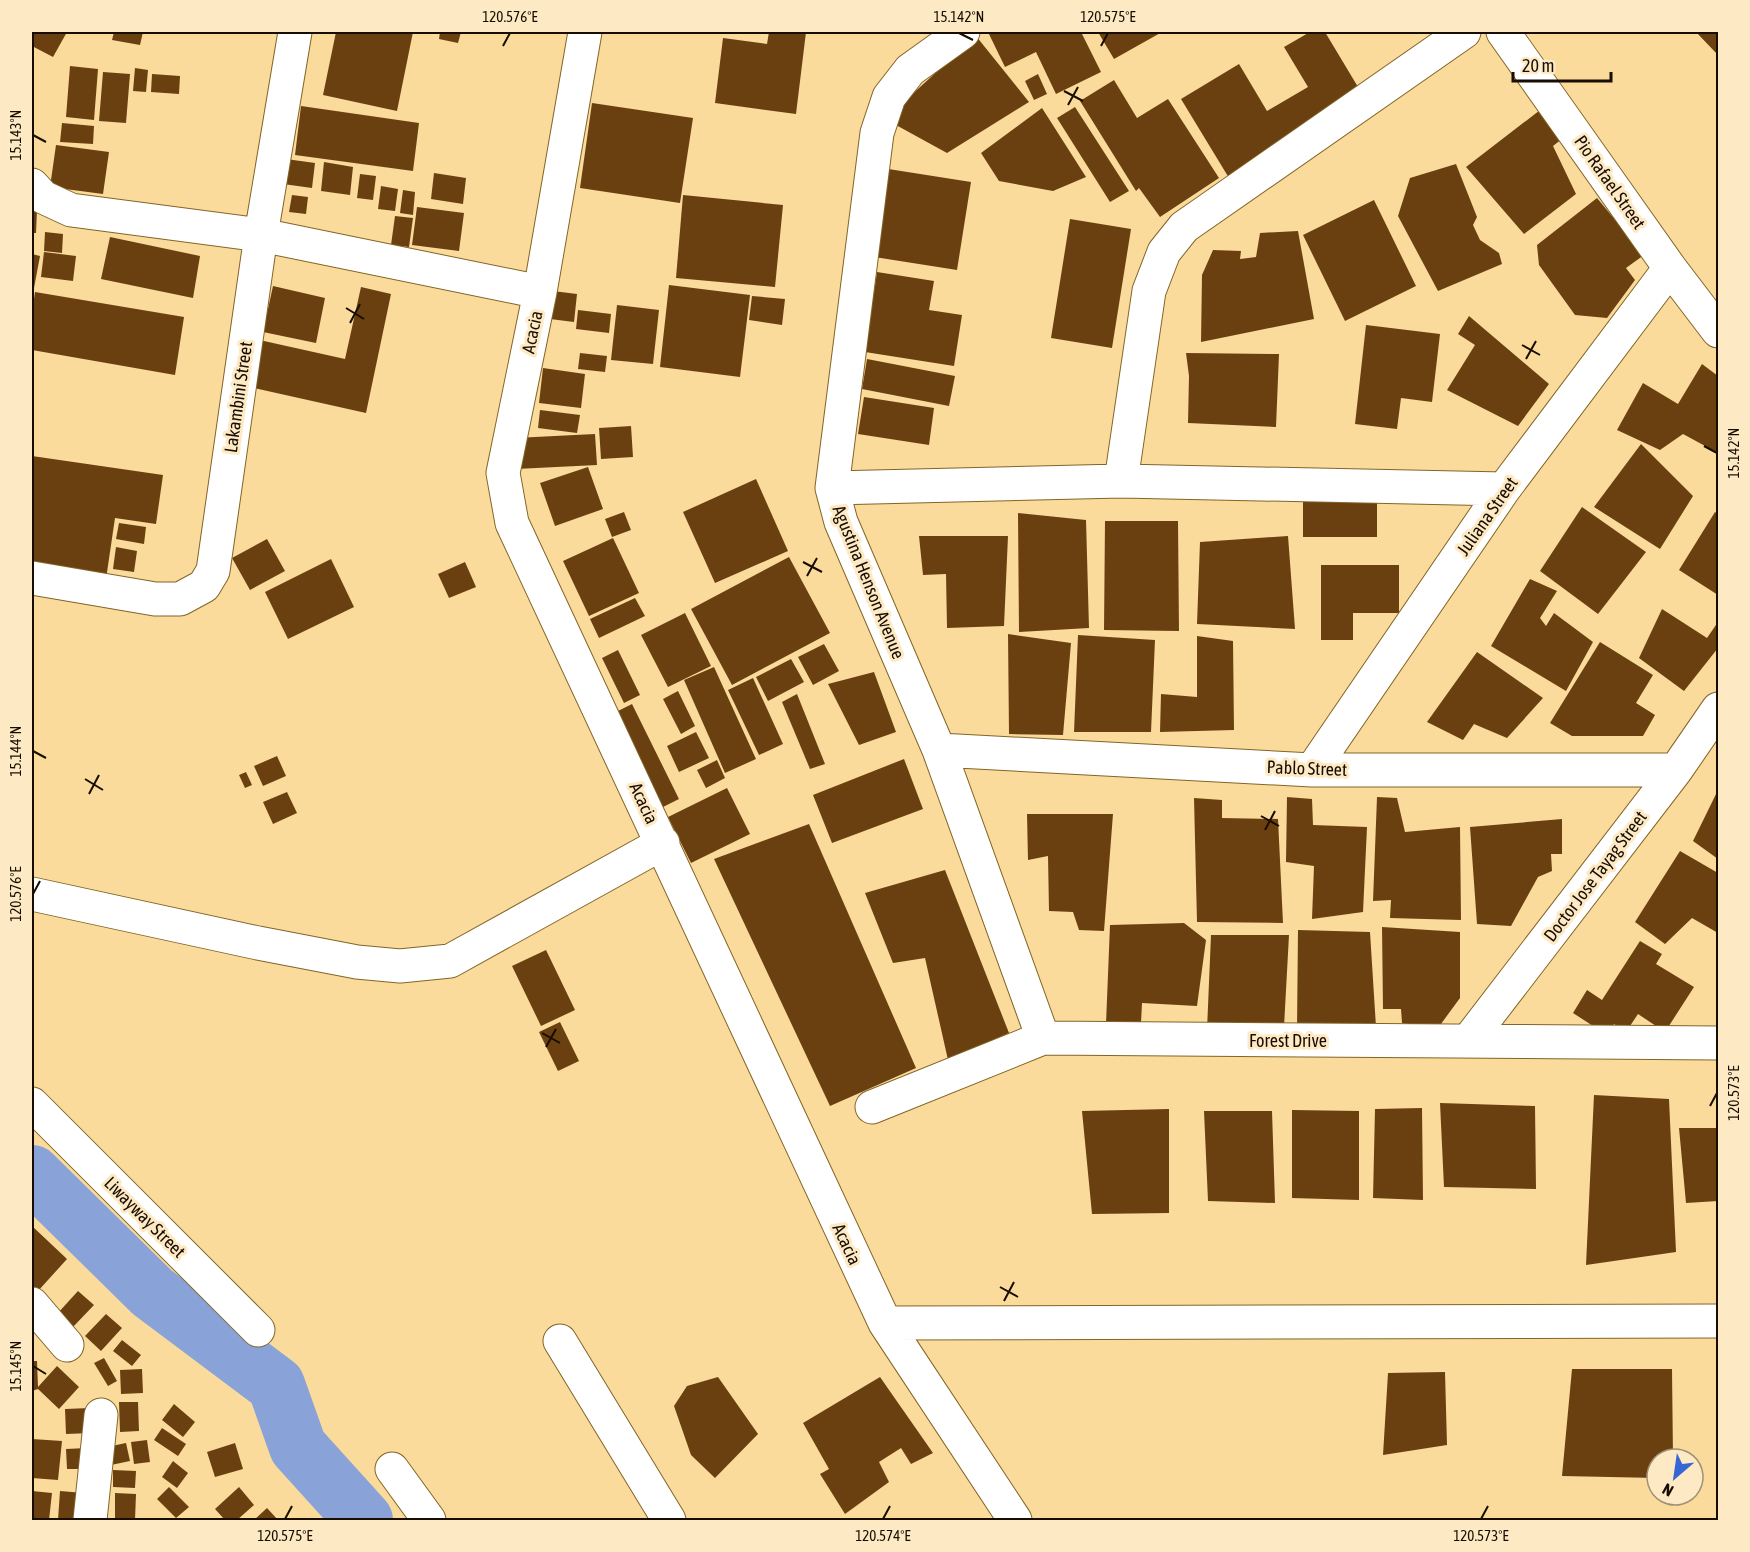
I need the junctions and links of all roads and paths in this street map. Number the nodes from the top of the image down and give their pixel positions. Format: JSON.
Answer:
{"nodes":[{"id":1,"x":295,"y":32,"type":"edge"},
{"id":2,"x":585,"y":32,"type":"edge"},
{"id":3,"x":963,"y":32,"type":"edge"},
{"id":4,"x":1464,"y":32,"type":"edge"},
{"id":5,"x":1503,"y":32,"type":"edge"},
{"id":6,"x":32,"y":185,"type":"edge"},
{"id":7,"x":261,"y":235,"type":"junction"},
{"id":8,"x":1670,"y":268,"type":"junction"},
{"id":9,"x":540,"y":292,"type":"junction"},
{"id":10,"x":1719,"y":330,"type":"edge"},
{"id":11,"x":1121,"y":481,"type":"junction"},
{"id":12,"x":832,"y":488,"type":"junction"},
{"id":13,"x":1504,"y":489,"type":"junction"},
{"id":14,"x":32,"y":578,"type":"edge"},
{"id":15,"x":1719,"y":709,"type":"edge"},
{"id":16,"x":939,"y":750,"type":"junction"},
{"id":17,"x":1312,"y":770,"type":"junction"},
{"id":18,"x":1676,"y":770,"type":"junction"},
{"id":19,"x":663,"y":843,"type":"junction"},
{"id":20,"x":32,"y":894,"type":"edge"},
{"id":21,"x":1043,"y":1038,"type":"junction"},
{"id":22,"x":1468,"y":1041,"type":"junction"},
{"id":23,"x":1719,"y":1043,"type":"edge"},
{"id":24,"x":32,"y":1104,"type":"edge"},
{"id":25,"x":872,"y":1107,"type":"dead end"},
{"id":26,"x":32,"y":1304,"type":"edge"},
{"id":27,"x":1719,"y":1321,"type":"edge"},
{"id":28,"x":885,"y":1323,"type":"junction"},
{"id":29,"x":258,"y":1330,"type":"dead end"},
{"id":30,"x":560,"y":1341,"type":"dead end"},
{"id":31,"x":67,"y":1345,"type":"dead end"},
{"id":32,"x":101,"y":1415,"type":"dead end"},
{"id":33,"x":392,"y":1469,"type":"dead end"},
{"id":34,"x":90,"y":1521,"type":"edge"},
{"id":35,"x":429,"y":1521,"type":"edge"},
{"id":36,"x":669,"y":1521,"type":"edge"},
{"id":37,"x":1015,"y":1521,"type":"edge"}],
"edges":[{"from":1,"to":7,"type":"street","name":"Lakambini Street"},
{"from":2,"to":9,"type":"street","name":"Acacia"},
{"from":3,"to":12,"type":"street","name":"Agustina Henson Avenue"},
{"from":4,"to":11,"type":"street"},
{"from":5,"to":8,"type":"street","name":"Pio Rafael Street"},
{"from":6,"to":7,"type":"street"},
{"from":7,"to":9,"type":"street"},
{"from":7,"to":14,"type":"street","name":"Lakambini Street"},
{"from":8,"to":10,"type":"street","name":"Pio Rafael Street"},
{"from":8,"to":13,"type":"street","name":"Juliana Street"},
{"from":9,"to":19,"type":"street","name":"Acacia"},
{"from":11,"to":12,"type":"street"},
{"from":11,"to":13,"type":"street"},
{"from":12,"to":16,"type":"street","name":"Agustina Henson Avenue"},
{"from":13,"to":17,"type":"street","name":"Juliana Street"},
{"from":15,"to":18,"type":"street","name":"Doctor Jose Tayag Street"},
{"from":16,"to":17,"type":"street","name":"Pablo Street"},
{"from":16,"to":21,"type":"street","name":"Agustina Henson Avenue"},
{"from":17,"to":18,"type":"street","name":"Pablo Street"},
{"from":18,"to":22,"type":"street","name":"Doctor Jose Tayag Street"},
{"from":19,"to":20,"type":"street"},
{"from":19,"to":28,"type":"street","name":"Acacia"},
{"from":21,"to":22,"type":"street","name":"Forest Drive"},
{"from":21,"to":25,"type":"street","name":"Forest Drive"},
{"from":22,"to":23,"type":"street","name":"Forest Drive"},
{"from":24,"to":29,"type":"street","name":"Liwayway Street"},
{"from":26,"to":31,"type":"street"},
{"from":27,"to":28,"type":"street"},
{"from":28,"to":37,"type":"street","name":"Acacia"},
{"from":30,"to":36,"type":"street"},
{"from":32,"to":34,"type":"street"},
{"from":33,"to":35,"type":"street"}]}
